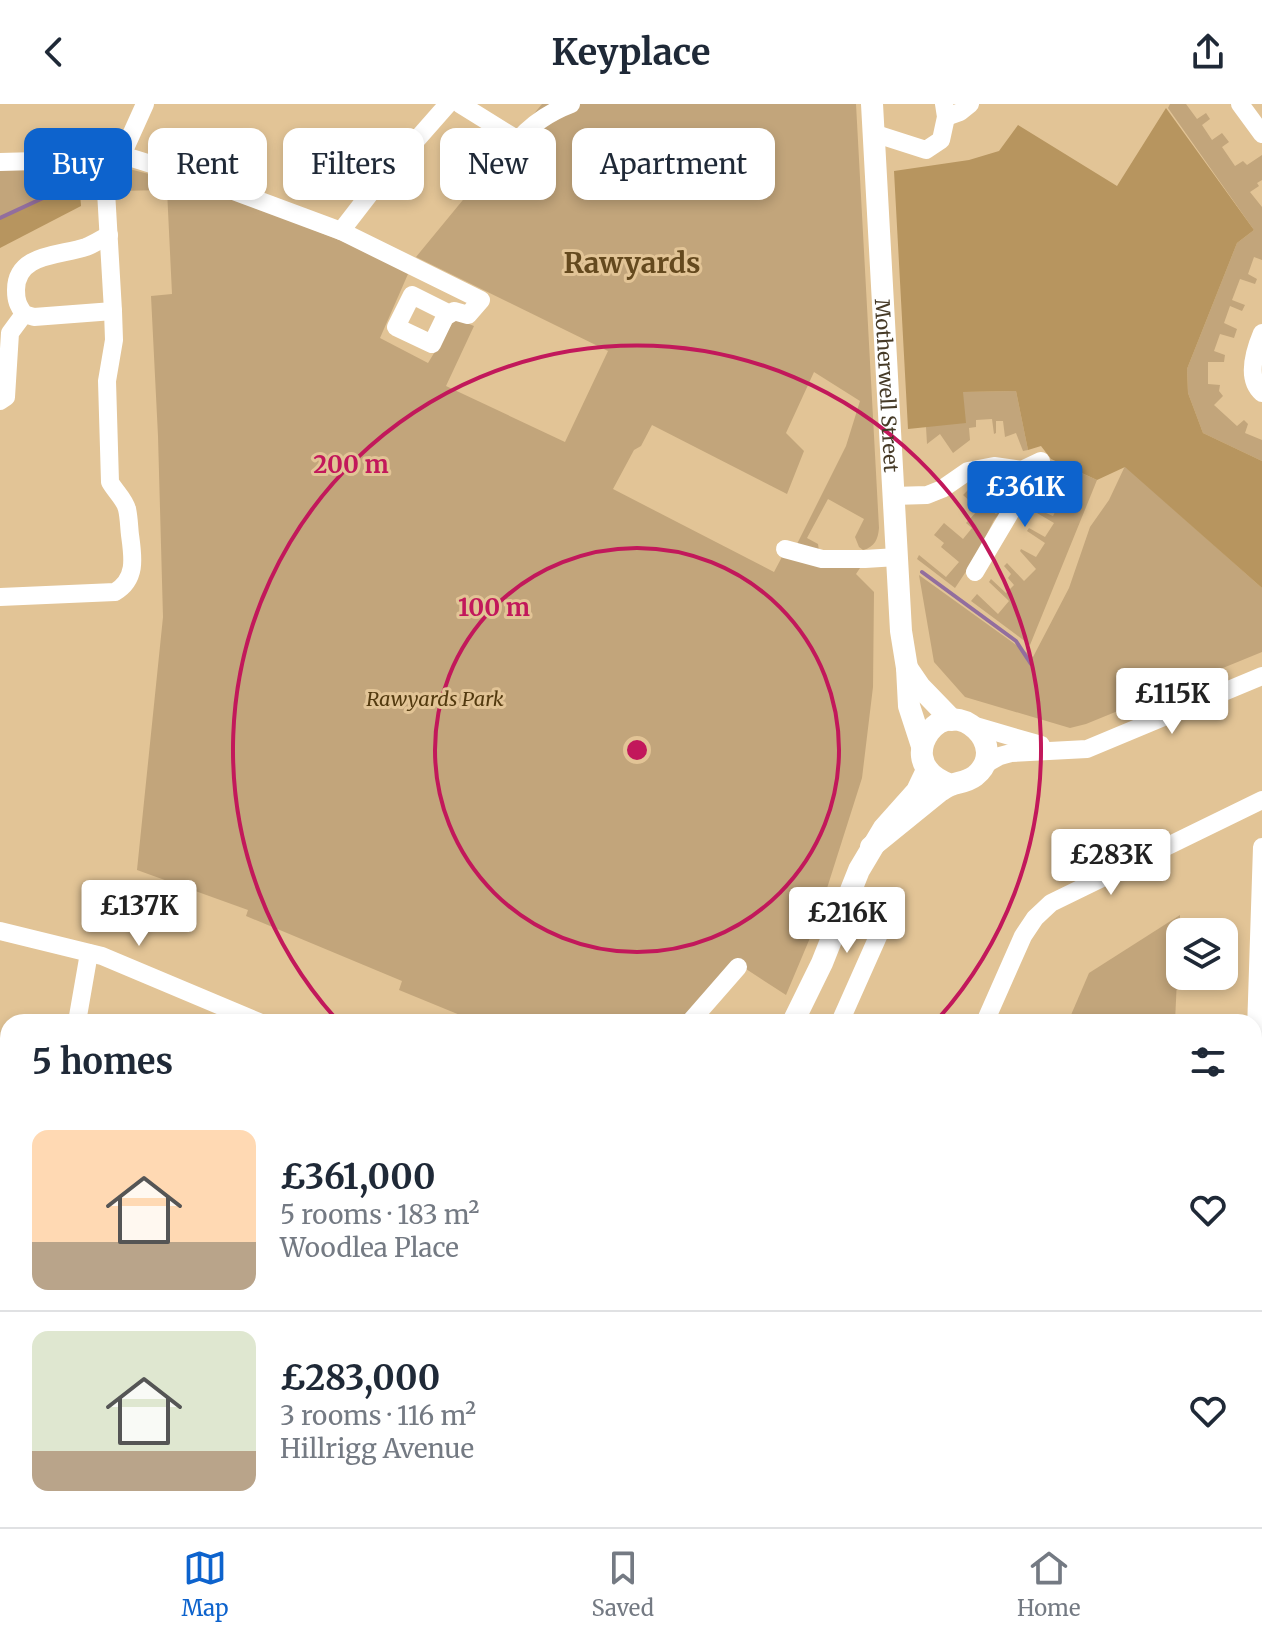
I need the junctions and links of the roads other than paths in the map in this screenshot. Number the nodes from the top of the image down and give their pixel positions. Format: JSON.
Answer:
{"nodes":[{"id":1,"x":145,"y":104,"type":"edge"},
{"id":2,"x":448,"y":104,"type":"edge"},
{"id":3,"x":460,"y":104,"type":"edge"},
{"id":4,"x":571,"y":104,"type":"edge"},
{"id":5,"x":872,"y":104,"type":"edge"},
{"id":6,"x":970,"y":104,"type":"edge"},
{"id":7,"x":1240,"y":104,"type":"edge"},
{"id":8,"x":945,"y":111,"type":"edge"},
{"id":9,"x":130,"y":128,"type":"edge"},
{"id":10,"x":873,"y":133,"type":"junction"},
{"id":11,"x":1262,"y":134,"type":"edge"},
{"id":12,"x":24,"y":161,"type":"edge"},
{"id":13,"x":132,"y":161,"type":"edge"},
{"id":14,"x":0,"y":162,"type":"edge"},
{"id":15,"x":111,"y":200,"type":"edge"},
{"id":16,"x":341,"y":231,"type":"junction"},
{"id":17,"x":109,"y":235,"type":"junction"},
{"id":18,"x":113,"y":311,"type":"junction"},
{"id":19,"x":24,"y":314,"type":"junction"},
{"id":20,"x":450,"y":314,"type":"dead end"},
{"id":21,"x":1262,"y":333,"type":"edge"},
{"id":22,"x":1262,"y":393,"type":"edge"},
{"id":23,"x":0,"y":401,"type":"edge"},
{"id":24,"x":1041,"y":461,"type":"dead end"},
{"id":25,"x":1013,"y":469,"type":"junction"},
{"id":26,"x":893,"y":496,"type":"junction"},
{"id":27,"x":785,"y":549,"type":"dead end"},
{"id":28,"x":897,"y":557,"type":"junction"},
{"id":29,"x":975,"y":572,"type":"dead end"},
{"id":30,"x":0,"y":597,"type":"edge"},
{"id":31,"x":907,"y":668,"type":"junction"},
{"id":32,"x":1262,"y":676,"type":"edge"},
{"id":33,"x":962,"y":722,"type":"junction"},
{"id":34,"x":922,"y":746,"type":"junction"},
{"id":35,"x":1072,"y":750,"type":"junction"},
{"id":36,"x":984,"y":765,"type":"junction"},
{"id":37,"x":927,"y":770,"type":"junction"},
{"id":38,"x":951,"y":785,"type":"junction"},
{"id":39,"x":1262,"y":800,"type":"edge"},
{"id":40,"x":871,"y":847,"type":"junction"},
{"id":41,"x":1262,"y":847,"type":"edge"},
{"id":42,"x":892,"y":905,"type":"dead end"},
{"id":43,"x":0,"y":931,"type":"edge"},
{"id":44,"x":89,"y":953,"type":"junction"},
{"id":45,"x":738,"y":967,"type":"dead end"},
{"id":46,"x":78,"y":1014,"type":"edge"},
{"id":47,"x":240,"y":1014,"type":"edge"},
{"id":48,"x":697,"y":1014,"type":"edge"},
{"id":49,"x":797,"y":1014,"type":"edge"},
{"id":50,"x":844,"y":1014,"type":"edge"},
{"id":51,"x":989,"y":1014,"type":"edge"},
{"id":52,"x":1257,"y":1014,"type":"edge"}],
"edges":[{"from":1,"to":9,"type":"street"},
{"from":2,"to":16,"type":"street"},
{"from":3,"to":4,"type":"street"},
{"from":5,"to":10,"type":"main road","name":"Motherwell Street"},
{"from":6,"to":8,"type":"street"},
{"from":7,"to":11,"type":"street"},
{"from":8,"to":10,"type":"street"},
{"from":10,"to":26,"type":"main road","name":"Motherwell Street"},
{"from":12,"to":14,"type":"street"},
{"from":13,"to":16,"type":"street"},
{"from":15,"to":17,"type":"street"},
{"from":16,"to":20,"type":"street"},
{"from":17,"to":18,"type":"street"},
{"from":17,"to":19,"type":"street"},
{"from":18,"to":19,"type":"street"},
{"from":18,"to":30,"type":"street"},
{"from":19,"to":23,"type":"street"},
{"from":21,"to":22,"type":"street"},
{"from":24,"to":25,"type":"street"},
{"from":25,"to":26,"type":"street"},
{"from":25,"to":29,"type":"street"},
{"from":26,"to":28,"type":"main road","name":"Motherwell Street"},
{"from":27,"to":28,"type":"street"},
{"from":28,"to":31,"type":"main road","name":"Motherwell Street"},
{"from":31,"to":33,"type":"main road"},
{"from":31,"to":34,"type":"main road","name":"Motherwell Street"},
{"from":32,"to":35,"type":"street"},
{"from":33,"to":34,"type":"main road"},
{"from":33,"to":35,"type":"street"},
{"from":33,"to":36,"type":"main road"},
{"from":34,"to":37,"type":"main road"},
{"from":35,"to":36,"type":"street"},
{"from":36,"to":38,"type":"main road"},
{"from":37,"to":38,"type":"main road"},
{"from":37,"to":40,"type":"main road"},
{"from":38,"to":40,"type":"main road"},
{"from":39,"to":51,"type":"street"},
{"from":40,"to":49,"type":"main road"},
{"from":41,"to":52,"type":"street"},
{"from":42,"to":50,"type":"street"},
{"from":43,"to":44,"type":"street"},
{"from":44,"to":46,"type":"street"},
{"from":44,"to":47,"type":"street"},
{"from":45,"to":48,"type":"street"}]}
